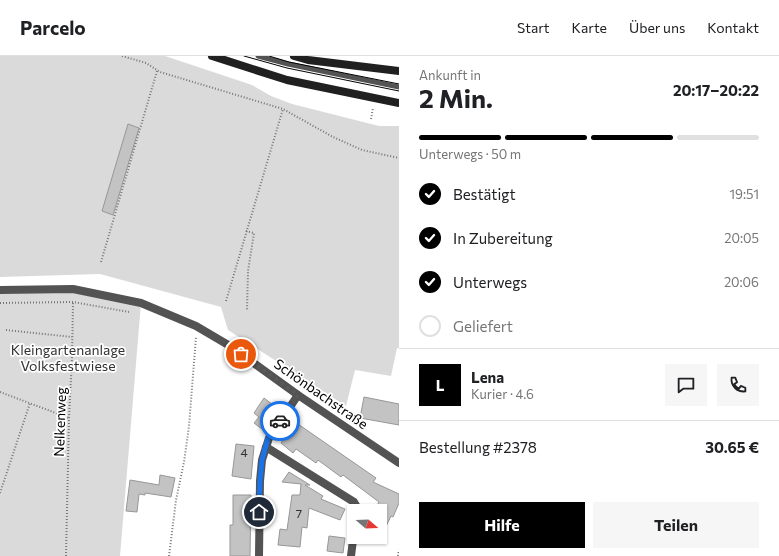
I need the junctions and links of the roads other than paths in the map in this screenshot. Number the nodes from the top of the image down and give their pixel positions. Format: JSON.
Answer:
{"nodes":[{"id":1,"x":212,"y":56,"type":"edge"},
{"id":2,"x":258,"y":56,"type":"edge"},
{"id":3,"x":294,"y":56,"type":"edge"},
{"id":4,"x":309,"y":58,"type":"edge"},
{"id":5,"x":399,"y":71,"type":"edge"},
{"id":6,"x":399,"y":87,"type":"edge"},
{"id":7,"x":399,"y":103,"type":"edge"},
{"id":8,"x":0,"y":290,"type":"edge"},
{"id":9,"x":298,"y":395,"type":"junction"},
{"id":10,"x":266,"y":446,"type":"junction"},
{"id":11,"x":399,"y":463,"type":"edge"},
{"id":12,"x":355,"y":504,"type":"edge"},
{"id":13,"x":352,"y":544,"type":"edge"},
{"id":14,"x":259,"y":556,"type":"edge"},
{"id":15,"x":351,"y":556,"type":"edge"}],
"edges":[{"from":1,"to":7,"type":"main road"},
{"from":2,"to":6,"type":"lane"},
{"from":3,"to":4,"type":"main road"},
{"from":4,"to":5,"type":"main road"},
{"from":8,"to":9,"type":"street","name":"Schönbachstraße"},
{"from":9,"to":10,"type":"street"},
{"from":9,"to":11,"type":"street","name":"Schönbachstraße"},
{"from":10,"to":12,"type":"street"},
{"from":10,"to":14,"type":"street"},
{"from":13,"to":15,"type":"street"}]}
